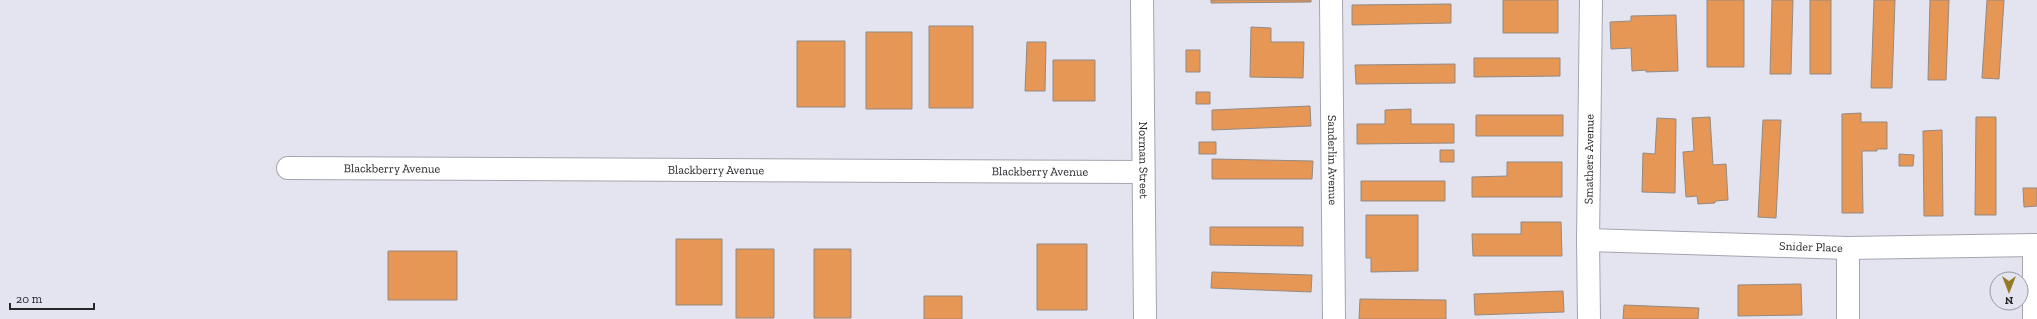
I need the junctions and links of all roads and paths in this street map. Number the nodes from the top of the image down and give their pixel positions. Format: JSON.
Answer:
{"nodes":[{"id":1,"x":1142,"y":0,"type":"edge"},
{"id":2,"x":1331,"y":0,"type":"edge"},
{"id":3,"x":1591,"y":0,"type":"edge"},
{"id":4,"x":288,"y":168,"type":"dead end"},
{"id":5,"x":1144,"y":172,"type":"junction"},
{"id":6,"x":1588,"y":240,"type":"junction"},
{"id":7,"x":2036,"y":245,"type":"edge"},
{"id":8,"x":1848,"y":248,"type":"junction"},
{"id":9,"x":1145,"y":319,"type":"edge"},
{"id":10,"x":1334,"y":319,"type":"edge"},
{"id":11,"x":1589,"y":319,"type":"edge"},
{"id":12,"x":1848,"y":319,"type":"edge"},
{"id":13,"x":2034,"y":319,"type":"edge"}],
"edges":[{"from":1,"to":5,"type":"street","name":"Norman Street"},
{"from":2,"to":10,"type":"street","name":"Sanderlin Avenue"},
{"from":3,"to":6,"type":"street","name":"Smathers Avenue"},
{"from":4,"to":5,"type":"street","name":"Blackberry Avenue"},
{"from":5,"to":9,"type":"street","name":"Norman Street"},
{"from":6,"to":8,"type":"street","name":"Snider Place"},
{"from":6,"to":11,"type":"street","name":"Smathers Avenue"},
{"from":7,"to":8,"type":"street","name":"Snider Place"},
{"from":7,"to":13,"type":"street"},
{"from":8,"to":12,"type":"street"}]}
